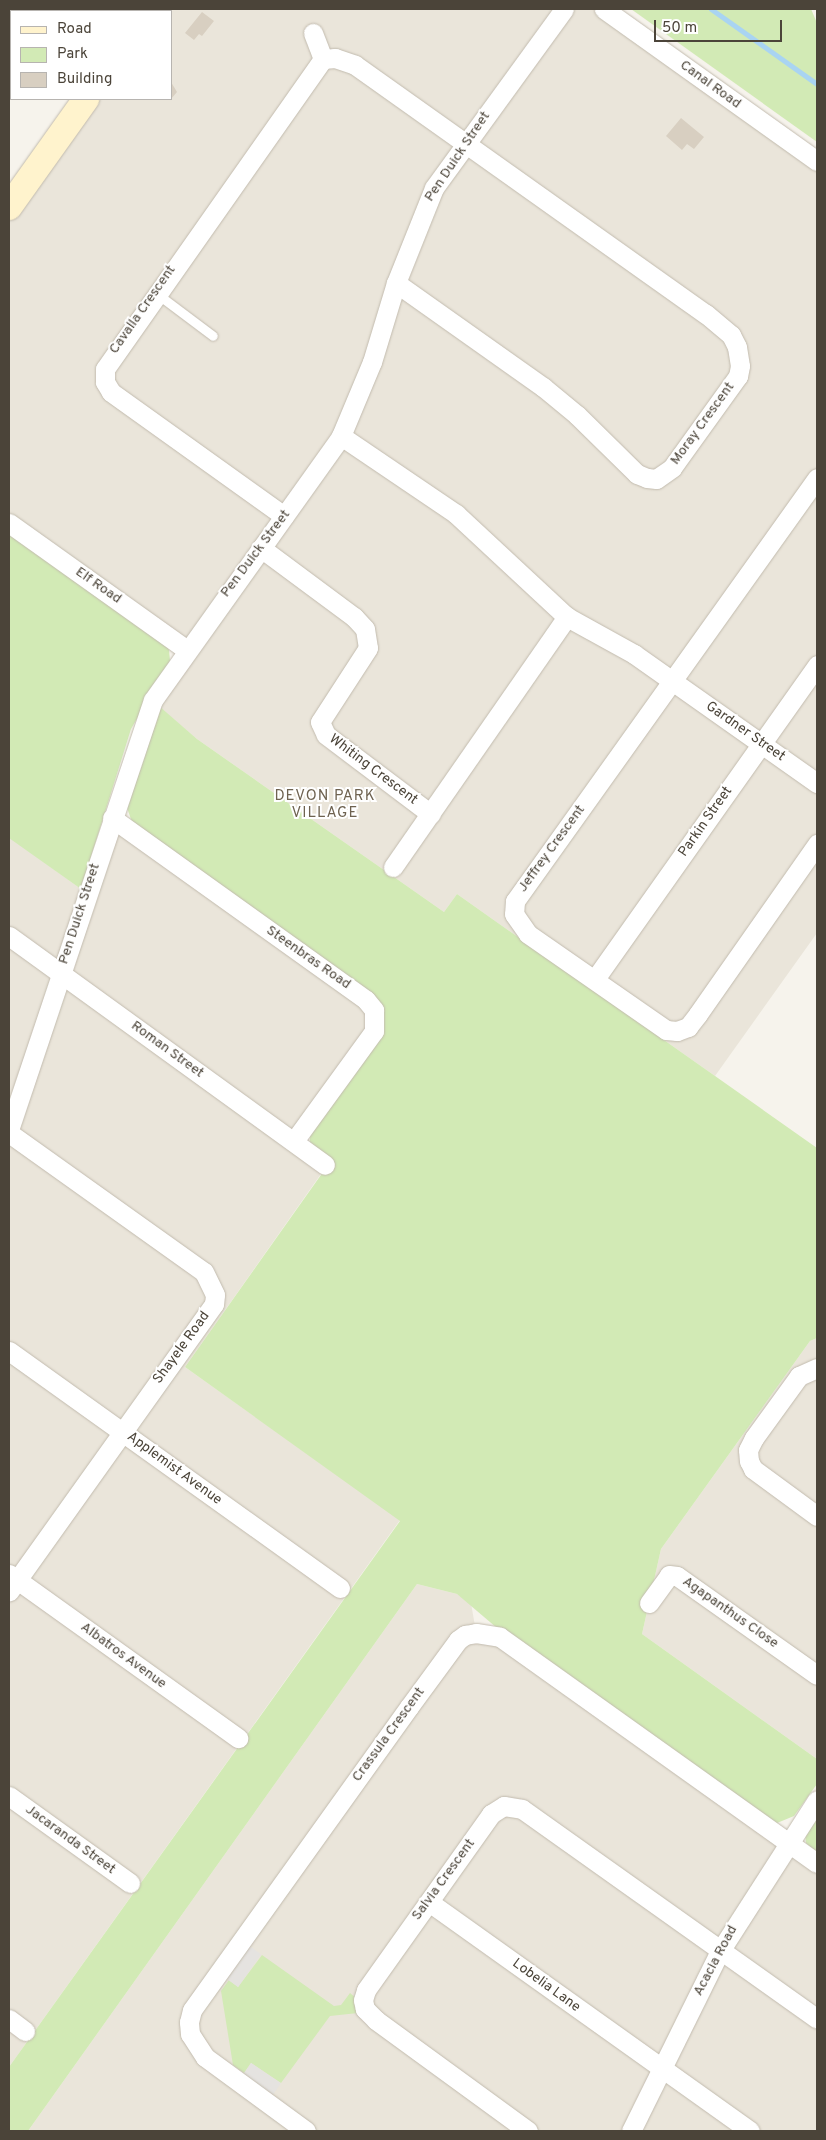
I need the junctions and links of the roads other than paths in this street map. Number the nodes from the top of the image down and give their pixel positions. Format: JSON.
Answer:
{"nodes":[{"id":1,"x":564,"y":9,"type":"edge"},
{"id":2,"x":604,"y":9,"type":"edge"},
{"id":3,"x":313,"y":33,"type":"dead end"},
{"id":4,"x":322,"y":59,"type":"junction"},
{"id":5,"x":85,"y":100,"type":"edge"},
{"id":6,"x":464,"y":144,"type":"junction"},
{"id":7,"x":817,"y":161,"type":"edge"},
{"id":8,"x":9,"y":208,"type":"edge"},
{"id":9,"x":396,"y":284,"type":"junction"},
{"id":10,"x":156,"y":292,"type":"junction"},
{"id":11,"x":214,"y":336,"type":"dead end"},
{"id":12,"x":340,"y":436,"type":"junction"},
{"id":13,"x":817,"y":478,"type":"edge"},
{"id":14,"x":284,"y":516,"type":"junction"},
{"id":15,"x":9,"y":523,"type":"edge"},
{"id":16,"x":261,"y":548,"type":"junction"},
{"id":17,"x":567,"y":617,"type":"junction"},
{"id":18,"x":187,"y":650,"type":"junction"},
{"id":19,"x":817,"y":665,"type":"edge"},
{"id":20,"x":673,"y":681,"type":"junction"},
{"id":21,"x":762,"y":744,"type":"junction"},
{"id":22,"x":817,"y":783,"type":"edge"},
{"id":23,"x":431,"y":814,"type":"junction"},
{"id":24,"x":112,"y":818,"type":"junction"},
{"id":25,"x":817,"y":844,"type":"edge"},
{"id":26,"x":394,"y":867,"type":"dead end"},
{"id":27,"x":9,"y":936,"type":"edge"},
{"id":28,"x":60,"y":973,"type":"junction"},
{"id":29,"x":595,"y":979,"type":"junction"},
{"id":30,"x":9,"y":1131,"type":"edge"},
{"id":31,"x":294,"y":1141,"type":"junction"},
{"id":32,"x":325,"y":1165,"type":"dead end"},
{"id":33,"x":9,"y":1351,"type":"edge"},
{"id":34,"x":817,"y":1368,"type":"edge"},
{"id":35,"x":122,"y":1432,"type":"junction"},
{"id":36,"x":817,"y":1516,"type":"edge"},
{"id":37,"x":12,"y":1581,"type":"edge"},
{"id":38,"x":340,"y":1588,"type":"dead end"},
{"id":39,"x":649,"y":1603,"type":"dead end"},
{"id":40,"x":817,"y":1675,"type":"edge"},
{"id":41,"x":238,"y":1738,"type":"dead end"},
{"id":42,"x":9,"y":1796,"type":"edge"},
{"id":43,"x":817,"y":1800,"type":"edge"},
{"id":44,"x":788,"y":1842,"type":"junction"},
{"id":45,"x":817,"y":1863,"type":"edge"},
{"id":46,"x":130,"y":1883,"type":"dead end"},
{"id":47,"x":429,"y":1902,"type":"junction"},
{"id":48,"x":720,"y":1951,"type":"junction"},
{"id":49,"x":9,"y":2019,"type":"edge"},
{"id":50,"x":817,"y":2019,"type":"edge"},
{"id":51,"x":25,"y":2031,"type":"dead end"},
{"id":52,"x":663,"y":2070,"type":"junction"},
{"id":53,"x":306,"y":2131,"type":"edge"},
{"id":54,"x":528,"y":2131,"type":"edge"},
{"id":55,"x":631,"y":2131,"type":"edge"},
{"id":56,"x":750,"y":2131,"type":"edge"}],
"edges":[{"from":1,"to":6,"type":"street","name":"Pen Duick Street"},
{"from":2,"to":7,"type":"street","name":"Canal Road"},
{"from":3,"to":4,"type":"street"},
{"from":4,"to":6,"type":"street"},
{"from":4,"to":10,"type":"street","name":"Cavalla Crescent"},
{"from":5,"to":8,"type":"street"},
{"from":6,"to":9,"type":"street","name":"Pen Duick Street"},
{"from":6,"to":9,"type":"street","name":"Moray Crescent"},
{"from":9,"to":12,"type":"street","name":"Pen Duick Street"},
{"from":10,"to":11,"type":"lane"},
{"from":10,"to":14,"type":"street","name":"Cavalla Crescent"},
{"from":12,"to":14,"type":"street","name":"Pen Duick Street"},
{"from":12,"to":17,"type":"street"},
{"from":13,"to":20,"type":"street","name":"Jeffrey Crescent"},
{"from":14,"to":16,"type":"street","name":"Pen Duick Street"},
{"from":15,"to":18,"type":"street","name":"Elf Road"},
{"from":16,"to":18,"type":"street","name":"Pen Duick Street"},
{"from":16,"to":23,"type":"street","name":"Whiting Crescent"},
{"from":17,"to":20,"type":"street"},
{"from":17,"to":23,"type":"street","name":"Whiting Crescent"},
{"from":18,"to":24,"type":"street","name":"Pen Duick Street"},
{"from":19,"to":21,"type":"street","name":"Parkin Street"},
{"from":20,"to":21,"type":"street","name":"Gardner Street"},
{"from":20,"to":29,"type":"street","name":"Jeffrey Crescent"},
{"from":21,"to":22,"type":"street","name":"Gardner Street"},
{"from":21,"to":29,"type":"street","name":"Parkin Street"},
{"from":23,"to":26,"type":"street","name":"Whiting Crescent"},
{"from":24,"to":28,"type":"street","name":"Pen Duick Street"},
{"from":24,"to":31,"type":"street","name":"Steenbras Road"},
{"from":25,"to":29,"type":"street","name":"Jeffrey Crescent"},
{"from":27,"to":28,"type":"street","name":"Roman Street"},
{"from":28,"to":30,"type":"street","name":"Pen Duick Street"},
{"from":28,"to":31,"type":"street","name":"Roman Street"},
{"from":30,"to":35,"type":"street","name":"Shayele Road"},
{"from":31,"to":32,"type":"street","name":"Roman Street"},
{"from":33,"to":35,"type":"street","name":"Applemist Avenue"},
{"from":34,"to":36,"type":"street"},
{"from":35,"to":37,"type":"street","name":"Shayele Road"},
{"from":35,"to":38,"type":"street","name":"Applemist Avenue"},
{"from":37,"to":41,"type":"street","name":"Albatros Avenue"},
{"from":39,"to":40,"type":"street","name":"Agapanthus Close"},
{"from":42,"to":46,"type":"street","name":"Jacaranda Street"},
{"from":43,"to":44,"type":"street","name":"Acacia Road"},
{"from":44,"to":45,"type":"street"},
{"from":44,"to":48,"type":"street","name":"Acacia Road"},
{"from":44,"to":53,"type":"street","name":"Crassula Crescent"},
{"from":47,"to":48,"type":"street","name":"Salvia Crescent"},
{"from":47,"to":52,"type":"street","name":"Lobelia Lane"},
{"from":47,"to":54,"type":"street","name":"Salvia Crescent"},
{"from":48,"to":50,"type":"street","name":"Salvia Crescent"},
{"from":48,"to":52,"type":"street","name":"Acacia Road"},
{"from":49,"to":51,"type":"street"},
{"from":52,"to":55,"type":"street","name":"Acacia Road"},
{"from":52,"to":56,"type":"street","name":"Lobelia Lane"}]}
